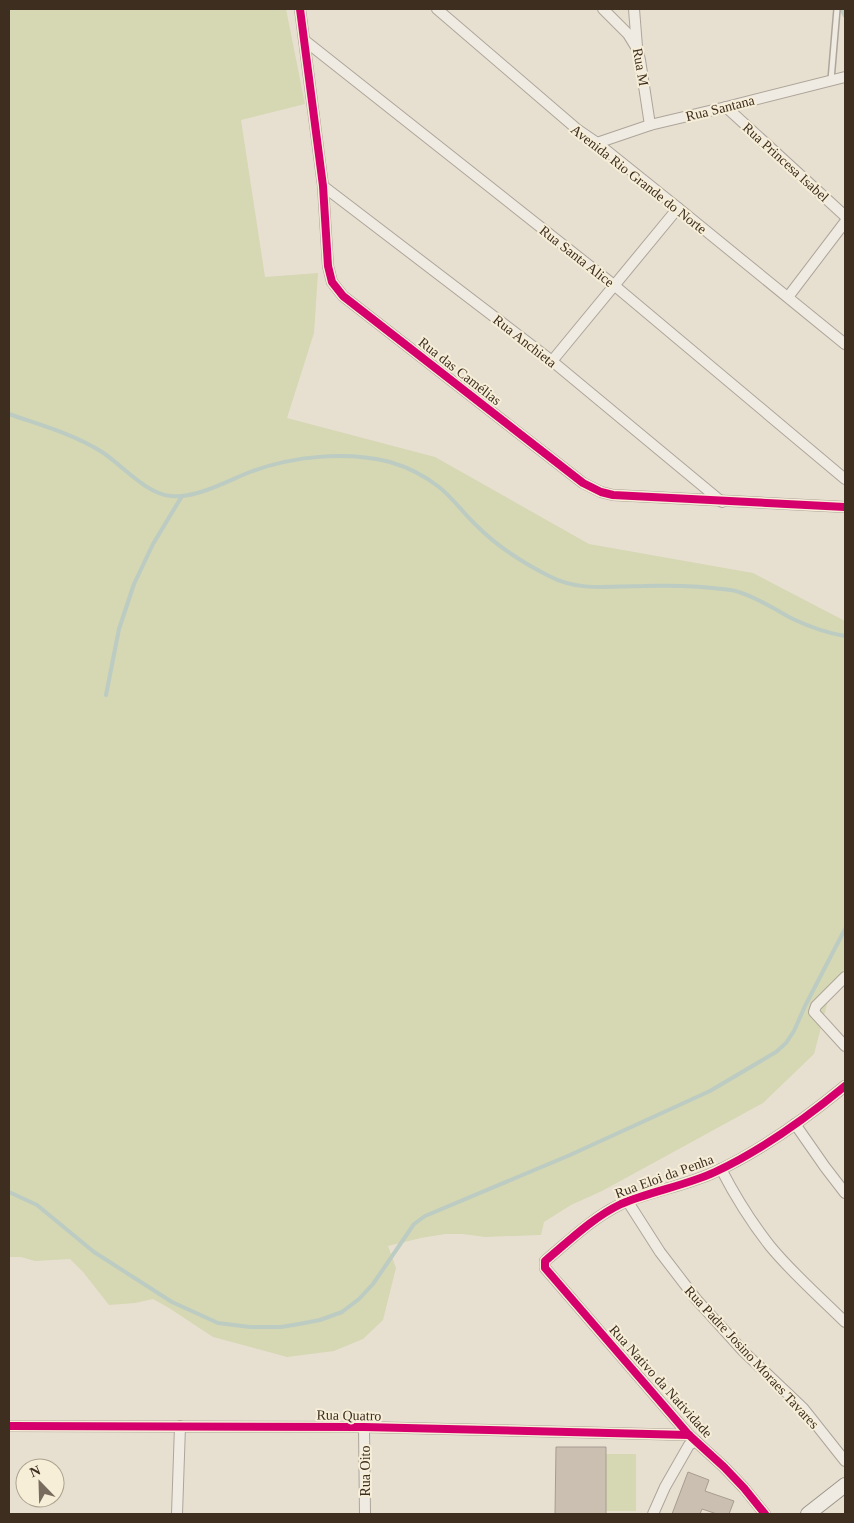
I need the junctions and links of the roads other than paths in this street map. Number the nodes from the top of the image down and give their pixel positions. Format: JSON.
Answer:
{"nodes":[{"id":1,"x":300,"y":9,"type":"edge"},
{"id":2,"x":437,"y":9,"type":"edge"},
{"id":3,"x":603,"y":9,"type":"edge"},
{"id":4,"x":634,"y":9,"type":"edge"},
{"id":5,"x":837,"y":9,"type":"edge"},
{"id":6,"x":304,"y":40,"type":"junction"},
{"id":7,"x":637,"y":48,"type":"junction"},
{"id":8,"x":845,"y":77,"type":"edge"},
{"id":9,"x":831,"y":80,"type":"junction"},
{"id":10,"x":726,"y":108,"type":"junction"},
{"id":11,"x":650,"y":125,"type":"junction"},
{"id":12,"x":596,"y":144,"type":"junction"},
{"id":13,"x":323,"y":186,"type":"junction"},
{"id":14,"x":678,"y":208,"type":"junction"},
{"id":15,"x":845,"y":216,"type":"edge"},
{"id":16,"x":845,"y":222,"type":"edge"},
{"id":17,"x":615,"y":286,"type":"junction"},
{"id":18,"x":788,"y":297,"type":"junction"},
{"id":19,"x":845,"y":344,"type":"edge"},
{"id":20,"x":552,"y":361,"type":"junction"},
{"id":21,"x":845,"y":479,"type":"edge"},
{"id":22,"x":722,"y":502,"type":"junction"},
{"id":23,"x":845,"y":507,"type":"edge"},
{"id":24,"x":845,"y":977,"type":"edge"},
{"id":25,"x":845,"y":1046,"type":"edge"},
{"id":26,"x":845,"y":1086,"type":"edge"},
{"id":27,"x":795,"y":1124,"type":"junction"},
{"id":28,"x":721,"y":1169,"type":"junction"},
{"id":29,"x":845,"y":1193,"type":"edge"},
{"id":30,"x":628,"y":1202,"type":"junction"},
{"id":31,"x":545,"y":1262,"type":"joint"},
{"id":32,"x":845,"y":1322,"type":"edge"},
{"id":33,"x":9,"y":1426,"type":"edge"},
{"id":34,"x":180,"y":1426,"type":"junction"},
{"id":35,"x":364,"y":1427,"type":"junction"},
{"id":36,"x":693,"y":1438,"type":"junction"},
{"id":37,"x":845,"y":1461,"type":"edge"},
{"id":38,"x":845,"y":1485,"type":"edge"},
{"id":39,"x":177,"y":1514,"type":"edge"},
{"id":40,"x":365,"y":1514,"type":"edge"},
{"id":41,"x":653,"y":1514,"type":"edge"},
{"id":42,"x":765,"y":1514,"type":"edge"},
{"id":43,"x":808,"y":1514,"type":"edge"}],
"edges":[{"from":1,"to":6,"type":"street","name":"Rua das Camélias"},
{"from":2,"to":12,"type":"street","name":"Avenida Rio Grande do Norte"},
{"from":3,"to":7,"type":"street"},
{"from":4,"to":7,"type":"street","name":"Rua M"},
{"from":5,"to":9,"type":"lane"},
{"from":6,"to":13,"type":"street","name":"Rua das Camélias"},
{"from":6,"to":17,"type":"street","name":"Rua Santa Alice"},
{"from":7,"to":11,"type":"street","name":"Rua M"},
{"from":8,"to":9,"type":"street","name":"Rua Santana"},
{"from":9,"to":10,"type":"street","name":"Rua Santana"},
{"from":10,"to":11,"type":"street","name":"Rua Santana"},
{"from":10,"to":15,"type":"street","name":"Rua Princesa Isabel"},
{"from":11,"to":12,"type":"street","name":"Rua Santana"},
{"from":12,"to":14,"type":"street","name":"Avenida Rio Grande do Norte"},
{"from":13,"to":20,"type":"street","name":"Rua Anchieta"},
{"from":13,"to":22,"type":"street","name":"Rua das Camélias"},
{"from":14,"to":17,"type":"street"},
{"from":14,"to":18,"type":"street","name":"Avenida Rio Grande do Norte"},
{"from":16,"to":18,"type":"street"},
{"from":17,"to":20,"type":"street"},
{"from":17,"to":21,"type":"street","name":"Rua Santa Alice"},
{"from":18,"to":19,"type":"street","name":"Avenida Rio Grande do Norte"},
{"from":20,"to":22,"type":"street","name":"Rua Anchieta"},
{"from":22,"to":23,"type":"street","name":"Rua das Camélias"},
{"from":24,"to":25,"type":"street"},
{"from":26,"to":27,"type":"street","name":"Rua Eloi da Penha"},
{"from":27,"to":28,"type":"street","name":"Rua Eloi da Penha"},
{"from":27,"to":29,"type":"street"},
{"from":28,"to":30,"type":"street","name":"Rua Eloi da Penha"},
{"from":28,"to":32,"type":"street"},
{"from":30,"to":31,"type":"street","name":"Rua Eloi da Penha"},
{"from":30,"to":37,"type":"street","name":"Rua Padre Josino Moraes Tavares"},
{"from":31,"to":36,"type":"street","name":"Rua Nativo da Natividade"},
{"from":33,"to":34,"type":"street","name":"Rua Quatro"},
{"from":34,"to":35,"type":"street","name":"Rua Quatro"},
{"from":34,"to":39,"type":"street"},
{"from":35,"to":36,"type":"street","name":"Rua Quatro"},
{"from":35,"to":40,"type":"street","name":"Rua Oito"},
{"from":36,"to":41,"type":"street"},
{"from":36,"to":42,"type":"street","name":"Rua Nativo da Natividade"},
{"from":38,"to":43,"type":"street"}]}
